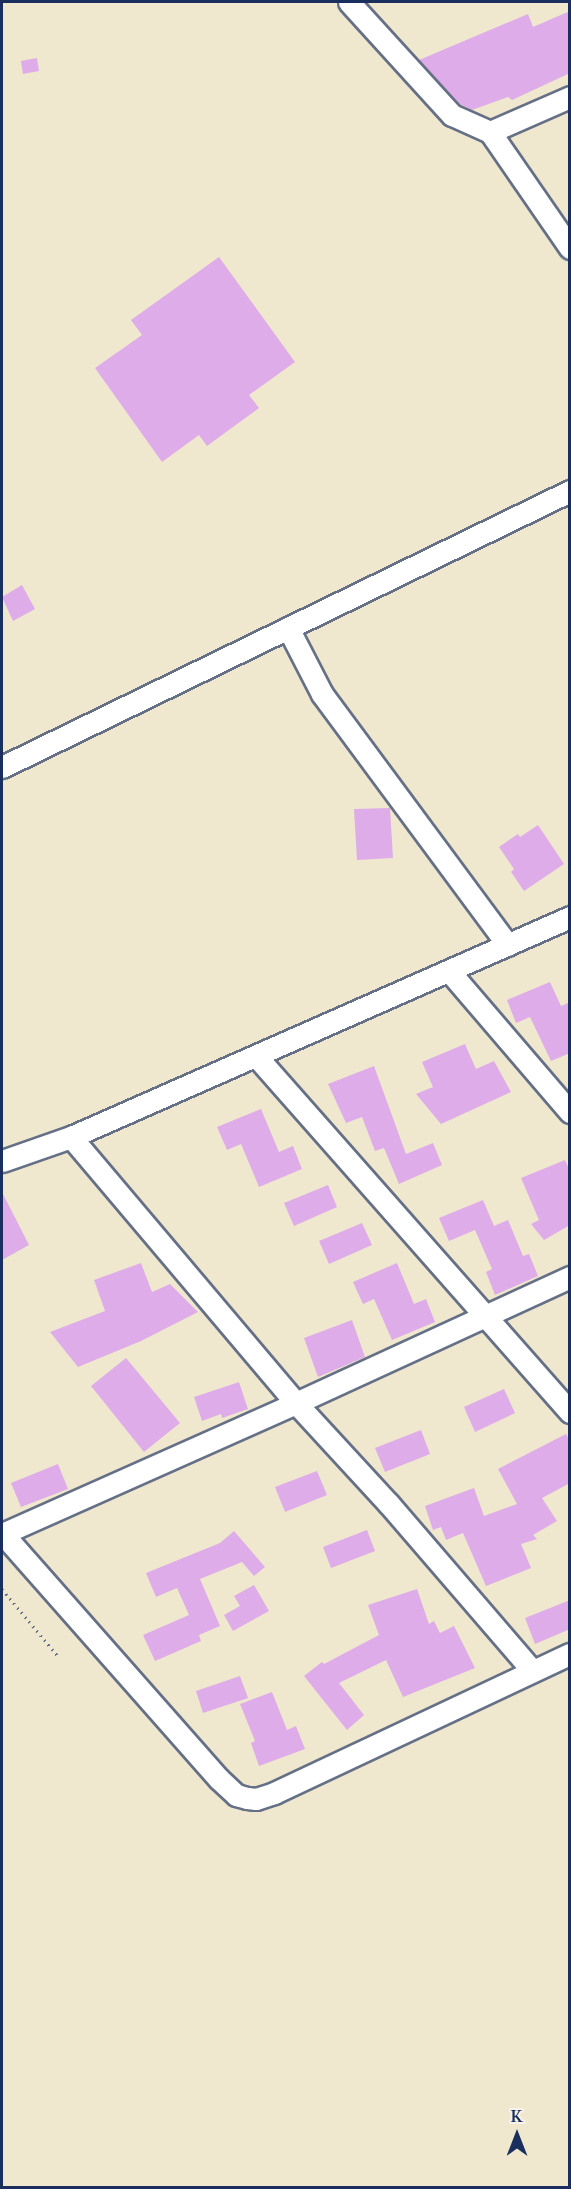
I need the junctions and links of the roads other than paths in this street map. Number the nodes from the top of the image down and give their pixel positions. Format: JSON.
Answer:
{"nodes":[{"id":1,"x":349,"y":2,"type":"edge"},
{"id":2,"x":570,"y":97,"type":"edge"},
{"id":3,"x":490,"y":132,"type":"junction"},
{"id":4,"x":570,"y":248,"type":"edge"},
{"id":5,"x":570,"y":491,"type":"edge"},
{"id":6,"x":288,"y":628,"type":"junction"},
{"id":7,"x":2,"y":768,"type":"edge"},
{"id":8,"x":570,"y":917,"type":"edge"},
{"id":9,"x":508,"y":945,"type":"junction"},
{"id":10,"x":449,"y":971,"type":"junction"},
{"id":11,"x":256,"y":1056,"type":"junction"},
{"id":12,"x":570,"y":1112,"type":"edge"},
{"id":13,"x":71,"y":1137,"type":"junction"},
{"id":14,"x":2,"y":1161,"type":"edge"},
{"id":15,"x":570,"y":1277,"type":"edge"},
{"id":16,"x":485,"y":1316,"type":"junction"},
{"id":17,"x":296,"y":1403,"type":"junction"},
{"id":18,"x":570,"y":1412,"type":"edge"},
{"id":19,"x":2,"y":1534,"type":"edge"},
{"id":20,"x":570,"y":1654,"type":"edge"},
{"id":21,"x":532,"y":1670,"type":"junction"}],
"edges":[{"from":1,"to":3,"type":"street"},
{"from":2,"to":3,"type":"street"},
{"from":3,"to":4,"type":"street"},
{"from":5,"to":6,"type":"street"},
{"from":6,"to":7,"type":"street"},
{"from":6,"to":9,"type":"street"},
{"from":8,"to":9,"type":"street"},
{"from":9,"to":10,"type":"street"},
{"from":10,"to":11,"type":"street"},
{"from":10,"to":12,"type":"street"},
{"from":11,"to":13,"type":"street"},
{"from":11,"to":16,"type":"street"},
{"from":13,"to":14,"type":"street"},
{"from":13,"to":17,"type":"street"},
{"from":15,"to":16,"type":"street"},
{"from":16,"to":17,"type":"street"},
{"from":16,"to":18,"type":"street"},
{"from":17,"to":19,"type":"street"},
{"from":17,"to":21,"type":"street"},
{"from":19,"to":21,"type":"street"},
{"from":20,"to":21,"type":"street"}]}
